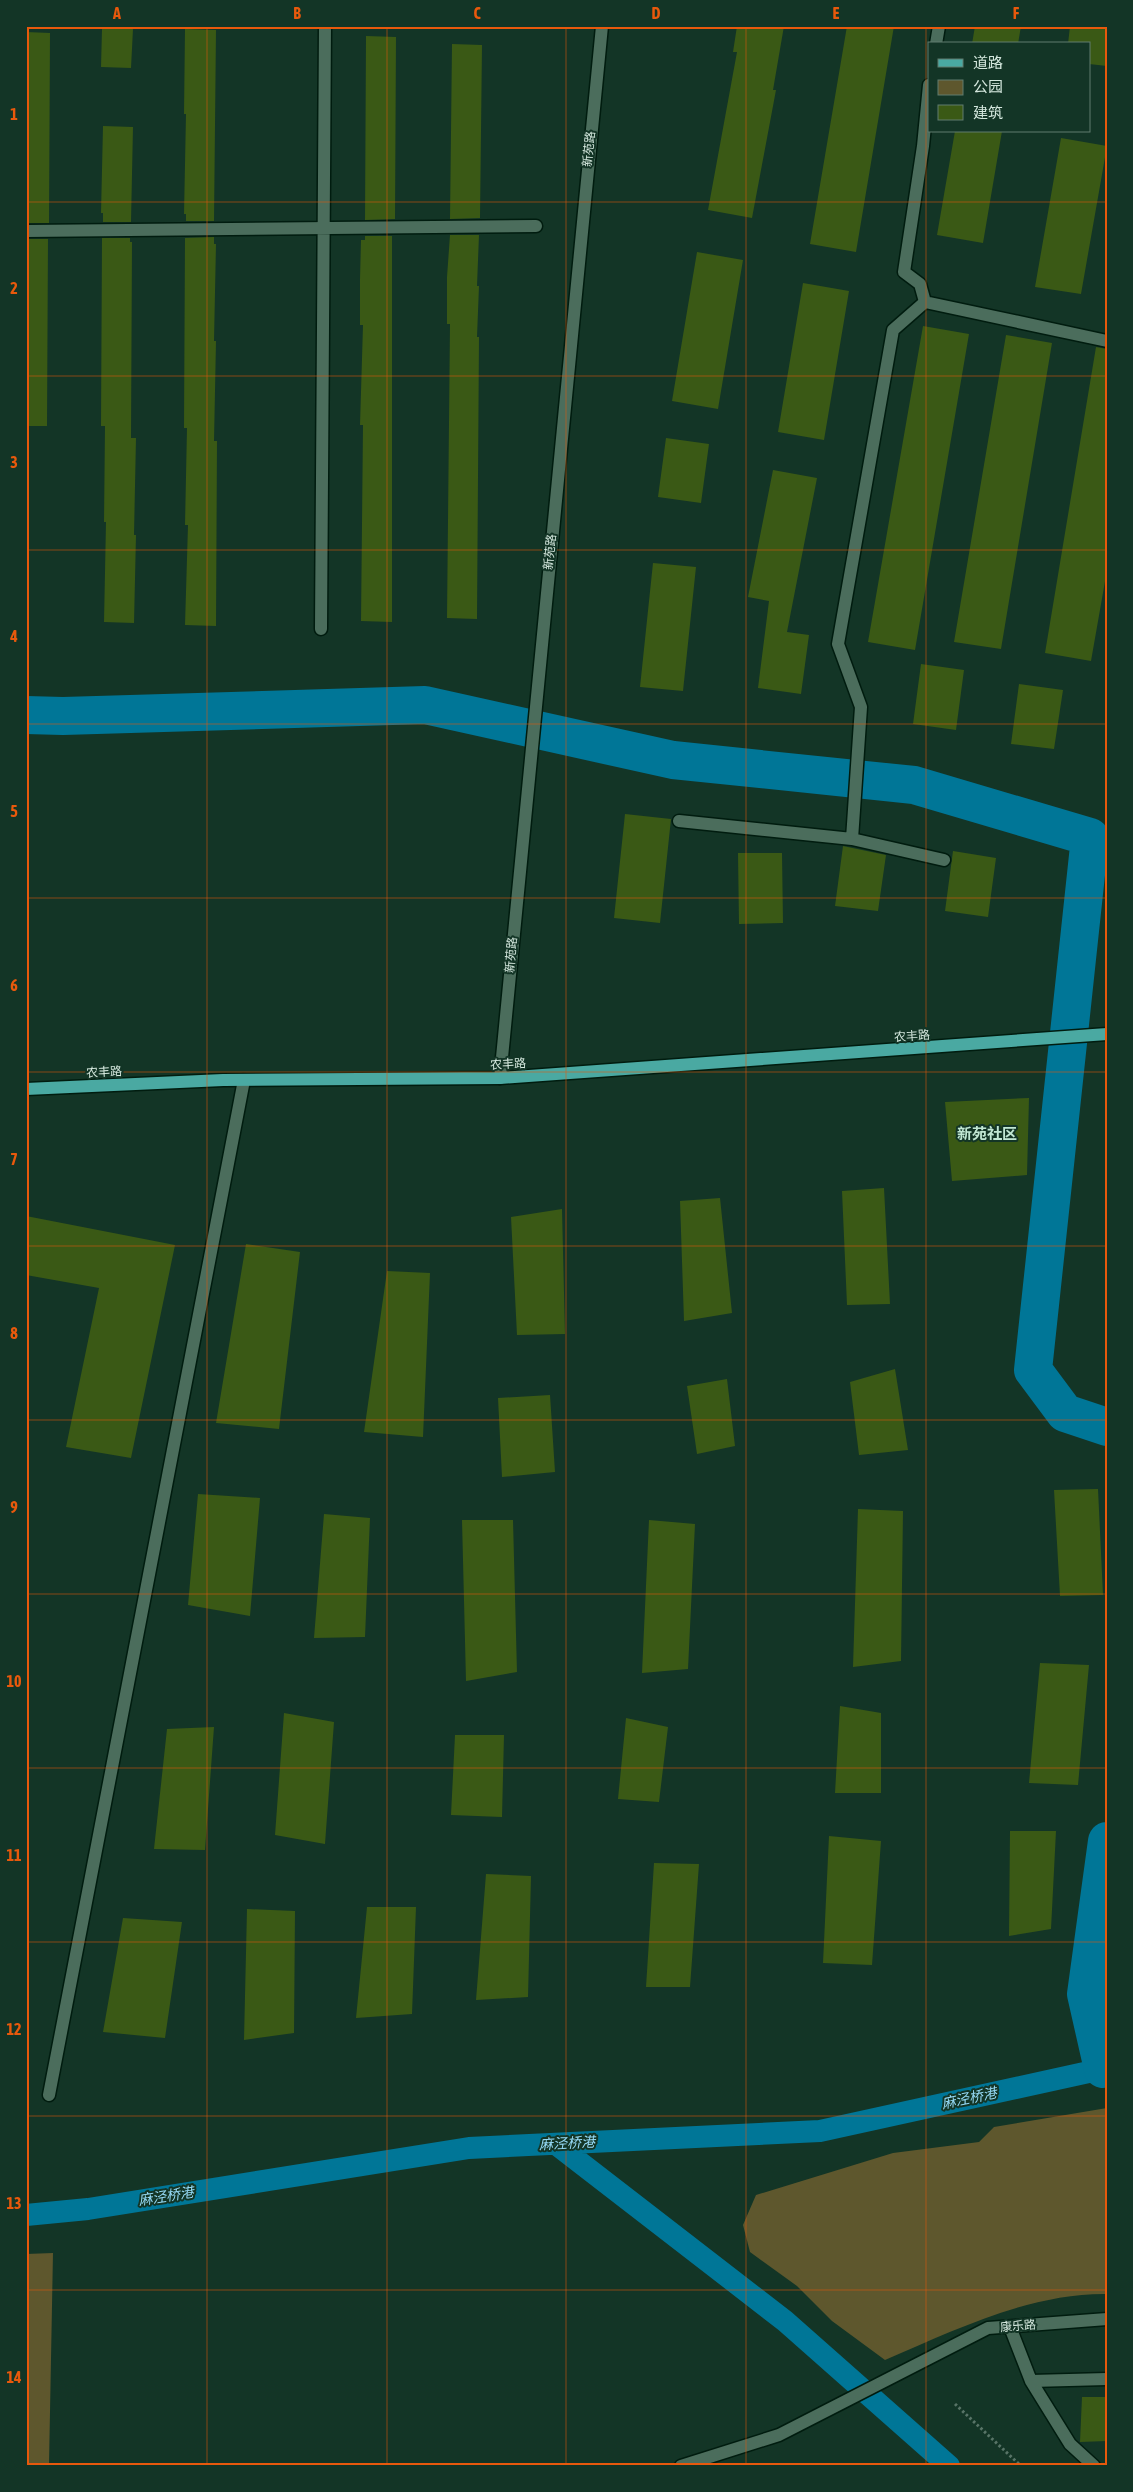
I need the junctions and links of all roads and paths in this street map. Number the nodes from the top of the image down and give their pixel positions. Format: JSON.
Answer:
{"nodes":[{"id":1,"x":325,"y":26,"type":"edge"},
{"id":2,"x":602,"y":26,"type":"edge"},
{"id":3,"x":939,"y":26,"type":"edge"},
{"id":4,"x":936,"y":42,"type":"edge"},
{"id":5,"x":928,"y":95,"type":"edge"},
{"id":6,"x":536,"y":226,"type":"dead end"},
{"id":7,"x":324,"y":228,"type":"junction"},
{"id":8,"x":26,"y":231,"type":"edge"},
{"id":9,"x":925,"y":302,"type":"junction"},
{"id":10,"x":1107,"y":341,"type":"edge"},
{"id":11,"x":321,"y":629,"type":"dead end"},
{"id":12,"x":679,"y":821,"type":"dead end"},
{"id":13,"x":852,"y":839,"type":"junction"},
{"id":14,"x":944,"y":860,"type":"dead end"},
{"id":15,"x":1107,"y":1034,"type":"edge"},
{"id":16,"x":500,"y":1078,"type":"junction"},
{"id":17,"x":244,"y":1080,"type":"junction"},
{"id":18,"x":26,"y":1089,"type":"edge"},
{"id":19,"x":49,"y":2095,"type":"dead end"},
{"id":20,"x":1107,"y":2319,"type":"edge"},
{"id":21,"x":1010,"y":2327,"type":"junction"},
{"id":22,"x":1107,"y":2379,"type":"edge"},
{"id":23,"x":1031,"y":2381,"type":"junction"},
{"id":24,"x":955,"y":2404,"type":"dead end"},
{"id":25,"x":681,"y":2466,"type":"edge"},
{"id":26,"x":1021,"y":2466,"type":"edge"},
{"id":27,"x":1094,"y":2466,"type":"edge"}],
"edges":[{"from":1,"to":7,"type":"street"},
{"from":2,"to":16,"type":"street","name":"新苑路"},
{"from":3,"to":4,"type":"street"},
{"from":5,"to":9,"type":"street"},
{"from":6,"to":7,"type":"street"},
{"from":7,"to":8,"type":"street"},
{"from":7,"to":11,"type":"street"},
{"from":9,"to":10,"type":"street"},
{"from":9,"to":13,"type":"street"},
{"from":12,"to":13,"type":"street"},
{"from":13,"to":14,"type":"street"},
{"from":15,"to":16,"type":"main road","name":"农丰路"},
{"from":16,"to":17,"type":"main road","name":"农丰路"},
{"from":17,"to":18,"type":"main road","name":"农丰路"},
{"from":17,"to":19,"type":"street"},
{"from":20,"to":21,"type":"street","name":"康乐路"},
{"from":21,"to":23,"type":"street"},
{"from":21,"to":25,"type":"street","name":"康乐路"},
{"from":22,"to":23,"type":"street"},
{"from":23,"to":27,"type":"street"},
{"from":24,"to":26,"type":"path"}]}
